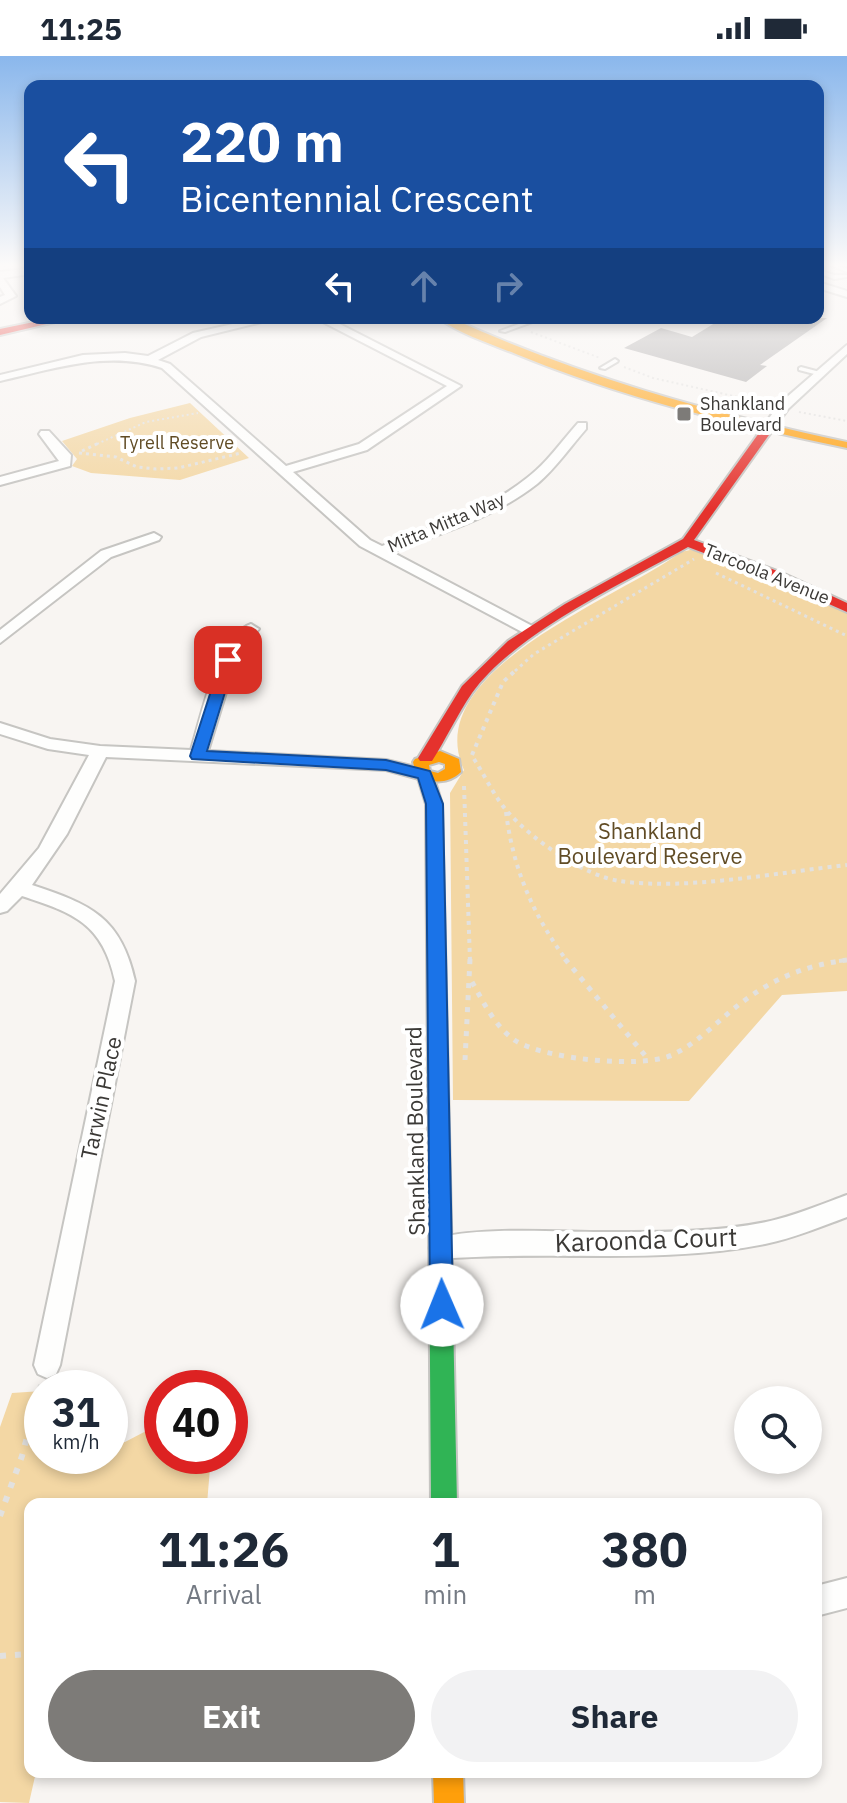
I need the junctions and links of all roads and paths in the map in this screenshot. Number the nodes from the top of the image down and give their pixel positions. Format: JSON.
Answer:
{"nodes":[{"id":1,"x":173,"y":348,"type":"edge"},
{"id":2,"x":379,"y":348,"type":"edge"},
{"id":3,"x":532,"y":348,"type":"edge"},
{"id":4,"x":551,"y":348,"type":"edge"},
{"id":5,"x":566,"y":348,"type":"edge"},
{"id":6,"x":847,"y":348,"type":"edge"},
{"id":7,"x":151,"y":359,"type":"junction"},
{"id":8,"x":610,"y":364,"type":"junction"},
{"id":9,"x":801,"y":369,"type":"dead end"},
{"id":10,"x":818,"y":373,"type":"junction"},
{"id":11,"x":0,"y":378,"type":"edge"},
{"id":12,"x":760,"y":402,"type":"dead end"},
{"id":13,"x":215,"y":409,"type":"junction"},
{"id":14,"x":772,"y":422,"type":"junction"},
{"id":15,"x":582,"y":426,"type":"dead end"},
{"id":16,"x":847,"y":429,"type":"edge"},
{"id":17,"x":45,"y":434,"type":"dead end"},
{"id":18,"x":847,"y":445,"type":"edge"},
{"id":19,"x":259,"y":448,"type":"junction"},
{"id":20,"x":284,"y":471,"type":"junction"},
{"id":21,"x":0,"y":481,"type":"edge"},
{"id":22,"x":154,"y":537,"type":"dead end"},
{"id":23,"x":696,"y":551,"type":"junction"},
{"id":24,"x":379,"y":552,"type":"junction"},
{"id":25,"x":690,"y":563,"type":"junction"},
{"id":26,"x":711,"y":570,"type":"dead end"},
{"id":27,"x":847,"y":608,"type":"edge"},
{"id":28,"x":251,"y":629,"type":"dead end"},
{"id":29,"x":531,"y":631,"type":"junction"},
{"id":30,"x":847,"y":636,"type":"edge"},
{"id":31,"x":0,"y":638,"type":"edge"},
{"id":32,"x":448,"y":718,"type":"junction"},
{"id":33,"x":0,"y":728,"type":"edge"},
{"id":34,"x":100,"y":751,"type":"junction"},
{"id":35,"x":198,"y":756,"type":"junction"},
{"id":36,"x":471,"y":756,"type":"junction"},
{"id":37,"x":425,"y":766,"type":"junction"},
{"id":38,"x":449,"y":768,"type":"junction"},
{"id":39,"x":471,"y":769,"type":"dead end"},
{"id":40,"x":467,"y":779,"type":"dead end"},
{"id":41,"x":434,"y":804,"type":"junction"},
{"id":42,"x":506,"y":810,"type":"junction"},
{"id":43,"x":847,"y":865,"type":"edge"},
{"id":44,"x":20,"y":888,"type":"junction"},
{"id":45,"x":0,"y":906,"type":"edge"},
{"id":46,"x":847,"y":960,"type":"edge"},
{"id":47,"x":471,"y":980,"type":"junction"},
{"id":48,"x":649,"y":1059,"type":"junction"},
{"id":49,"x":464,"y":1073,"type":"dead end"},
{"id":50,"x":847,"y":1206,"type":"edge"},
{"id":51,"x":441,"y":1248,"type":"junction"},
{"id":52,"x":47,"y":1365,"type":"joint"},
{"id":53,"x":444,"y":1498,"type":"edge"},
{"id":54,"x":0,"y":1516,"type":"edge"},
{"id":55,"x":847,"y":1593,"type":"edge"},
{"id":56,"x":822,"y":1599,"type":"edge"},
{"id":57,"x":24,"y":1654,"type":"edge"},
{"id":58,"x":0,"y":1656,"type":"edge"},
{"id":59,"x":448,"y":1778,"type":"edge"},
{"id":60,"x":449,"y":1803,"type":"edge"}],
"edges":[{"from":1,"to":7,"type":"street"},
{"from":2,"to":20,"type":"street"},
{"from":3,"to":14,"type":"street"},
{"from":4,"to":8,"type":"street"},
{"from":5,"to":8,"type":"path"},
{"from":6,"to":10,"type":"street"},
{"from":7,"to":11,"type":"street"},
{"from":7,"to":13,"type":"street"},
{"from":8,"to":12,"type":"path"},
{"from":8,"to":14,"type":"street"},
{"from":9,"to":10,"type":"lane"},
{"from":10,"to":14,"type":"street"},
{"from":13,"to":19,"type":"street"},
{"from":13,"to":19,"type":"path"},
{"from":14,"to":16,"type":"street"},
{"from":14,"to":18,"type":"street"},
{"from":14,"to":23,"type":"street"},
{"from":15,"to":24,"type":"street","name":"Mitta Mitta Way"},
{"from":17,"to":21,"type":"street"},
{"from":19,"to":20,"type":"street"},
{"from":20,"to":24,"type":"street"},
{"from":22,"to":31,"type":"street"},
{"from":23,"to":25,"type":"path"},
{"from":23,"to":25,"type":"path"},
{"from":23,"to":27,"type":"street","name":"Tarcoola Avenue"},
{"from":23,"to":29,"type":"street"},
{"from":24,"to":29,"type":"street"},
{"from":25,"to":36,"type":"path"},
{"from":26,"to":30,"type":"path"},
{"from":28,"to":35,"type":"street"},
{"from":29,"to":32,"type":"street"},
{"from":32,"to":37,"type":"street"},
{"from":32,"to":38,"type":"street","name":"Shankland Boulevard"},
{"from":33,"to":34,"type":"street"},
{"from":34,"to":35,"type":"street"},
{"from":34,"to":44,"type":"street"},
{"from":35,"to":37,"type":"street"},
{"from":36,"to":39,"type":"path"},
{"from":36,"to":42,"type":"path"},
{"from":37,"to":38,"type":"street"},
{"from":37,"to":41,"type":"street","name":"Shankland Boulevard"},
{"from":38,"to":41,"type":"street","name":"Shankland Boulevard"},
{"from":40,"to":47,"type":"path"},
{"from":41,"to":51,"type":"street","name":"Shankland Boulevard"},
{"from":42,"to":43,"type":"path"},
{"from":42,"to":48,"type":"path"},
{"from":44,"to":45,"type":"street"},
{"from":44,"to":52,"type":"street","name":"Tarwin Place"},
{"from":46,"to":48,"type":"path"},
{"from":47,"to":48,"type":"path"},
{"from":47,"to":49,"type":"path"},
{"from":50,"to":51,"type":"street","name":"Karoonda Court"},
{"from":51,"to":53,"type":"street","name":"Shankland Boulevard"},
{"from":52,"to":54,"type":"path"},
{"from":55,"to":56,"type":"street"},
{"from":57,"to":58,"type":"path"},
{"from":59,"to":60,"type":"street"}]}
